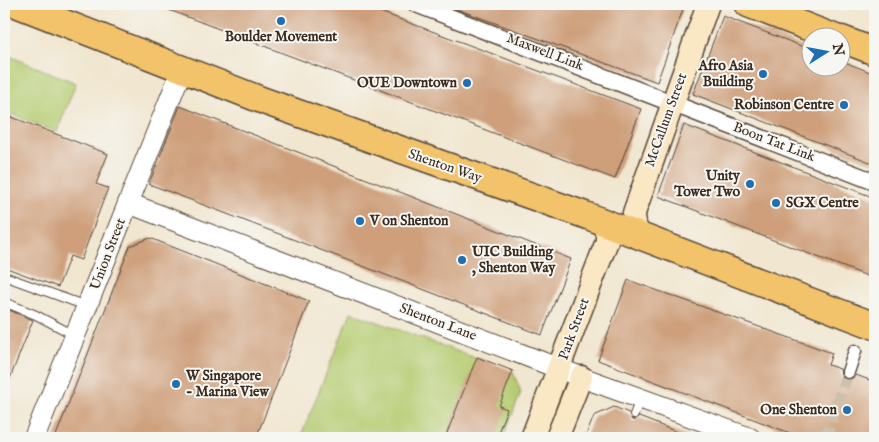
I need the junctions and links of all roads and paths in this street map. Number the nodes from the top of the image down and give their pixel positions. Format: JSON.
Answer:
{"nodes":[{"id":1,"x":16,"y":4,"type":"edge"},
{"id":2,"x":416,"y":4,"type":"edge"},
{"id":3,"x":708,"y":4,"type":"edge"},
{"id":4,"x":748,"y":4,"type":"edge"},
{"id":5,"x":810,"y":28,"type":"edge"},
{"id":6,"x":852,"y":43,"type":"edge"},
{"id":7,"x":875,"y":52,"type":"edge"},
{"id":8,"x":182,"y":69,"type":"junction"},
{"id":9,"x":673,"y":102,"type":"junction"},
{"id":10,"x":875,"y":182,"type":"edge"},
{"id":11,"x":128,"y":203,"type":"junction"},
{"id":12,"x":599,"y":220,"type":"junction"},
{"id":13,"x":641,"y":236,"type":"junction"},
{"id":14,"x":4,"y":276,"type":"edge"},
{"id":15,"x":4,"y":302,"type":"edge"},
{"id":16,"x":87,"y":306,"type":"junction"},
{"id":17,"x":875,"y":326,"type":"edge"},
{"id":18,"x":76,"y":336,"type":"junction"},
{"id":19,"x":855,"y":351,"type":"dead end"},
{"id":20,"x":559,"y":369,"type":"junction"},
{"id":21,"x":848,"y":372,"type":"tunnel mouth"},
{"id":22,"x":581,"y":377,"type":"junction"},
{"id":23,"x":34,"y":438,"type":"edge"},
{"id":24,"x":532,"y":438,"type":"edge"},
{"id":25,"x":557,"y":438,"type":"edge"},
{"id":26,"x":750,"y":438,"type":"edge"}],
"edges":[{"from":1,"to":8,"type":"highway","name":"Shenton Way"},
{"from":2,"to":9,"type":"street","name":"Maxwell Link"},
{"from":3,"to":9,"type":"main road","name":"McCallum Street"},
{"from":4,"to":5,"type":"highway"},
{"from":6,"to":7,"type":"highway"},
{"from":8,"to":11,"type":"street","name":"Union Street"},
{"from":8,"to":12,"type":"highway","name":"Shenton Way"},
{"from":9,"to":10,"type":"street","name":"Boon Tat Link"},
{"from":9,"to":13,"type":"main road","name":"McCallum Street"},
{"from":11,"to":16,"type":"street","name":"Union Street"},
{"from":11,"to":20,"type":"street","name":"Shenton Lane"},
{"from":12,"to":13,"type":"highway","name":"Shenton Way"},
{"from":12,"to":20,"type":"main road","name":"Park Street"},
{"from":13,"to":17,"type":"highway","name":"Shenton Way"},
{"from":14,"to":16,"type":"lane"},
{"from":15,"to":18,"type":"lane"},
{"from":16,"to":18,"type":"street","name":"Union Street"},
{"from":18,"to":23,"type":"street","name":"Union Street"},
{"from":19,"to":21,"type":"street"},
{"from":20,"to":22,"type":"street","name":"Shenton Lane"},
{"from":20,"to":24,"type":"main road","name":"Park Street"},
{"from":22,"to":25,"type":"main road","name":"Park Street"},
{"from":22,"to":26,"type":"street","name":"Shenton Lane"}]}
